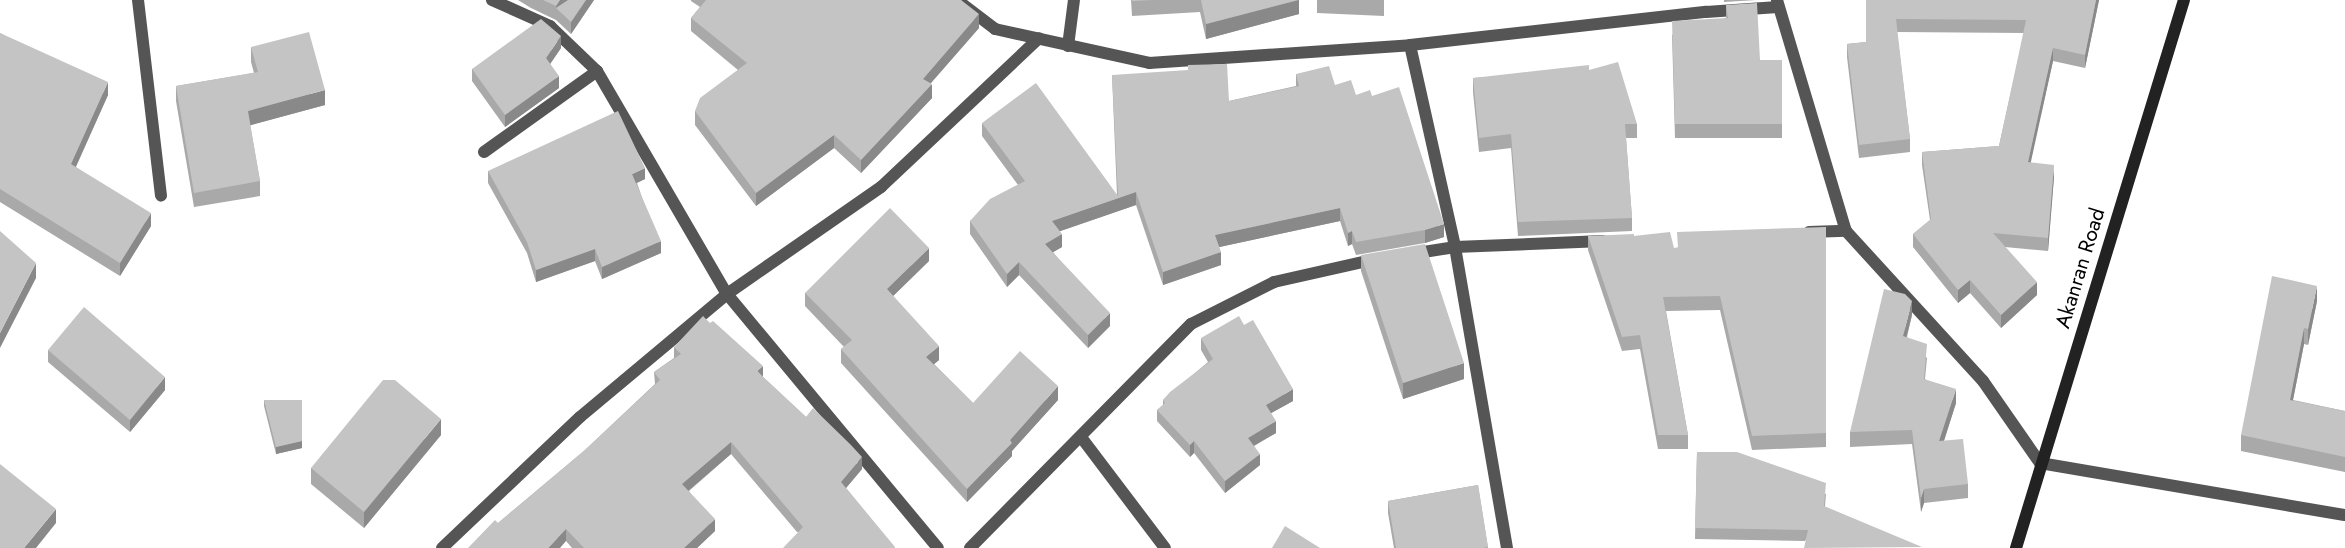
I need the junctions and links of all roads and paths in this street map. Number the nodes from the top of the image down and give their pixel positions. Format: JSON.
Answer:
{"nodes":[{"id":1,"x":138,"y":0,"type":"edge"},
{"id":2,"x":492,"y":0,"type":"edge"},
{"id":3,"x":957,"y":0,"type":"edge"},
{"id":4,"x":1074,"y":0,"type":"edge"},
{"id":5,"x":2184,"y":0,"type":"edge"},
{"id":6,"x":1778,"y":4,"type":"edge"},
{"id":7,"x":1039,"y":38,"type":"junction"},
{"id":8,"x":1410,"y":45,"type":"junction"},
{"id":9,"x":1068,"y":46,"type":"junction"},
{"id":10,"x":597,"y":71,"type":"junction"},
{"id":11,"x":484,"y":152,"type":"dead end"},
{"id":12,"x":161,"y":196,"type":"dead end"},
{"id":13,"x":1846,"y":231,"type":"junction"},
{"id":14,"x":1798,"y":233,"type":"edge"},
{"id":15,"x":1621,"y":240,"type":"edge"},
{"id":16,"x":1455,"y":247,"type":"junction"},
{"id":17,"x":727,"y":294,"type":"junction"},
{"id":18,"x":1081,"y":437,"type":"junction"},
{"id":19,"x":2040,"y":463,"type":"junction"},
{"id":20,"x":2345,"y":515,"type":"edge"},
{"id":21,"x":442,"y":548,"type":"edge"},
{"id":22,"x":938,"y":548,"type":"edge"},
{"id":23,"x":970,"y":548,"type":"edge"},
{"id":24,"x":1165,"y":548,"type":"edge"},
{"id":25,"x":1507,"y":548,"type":"edge"},
{"id":26,"x":2016,"y":548,"type":"edge"}],
"edges":[{"from":1,"to":12,"type":"street"},
{"from":2,"to":10,"type":"street"},
{"from":3,"to":7,"type":"street"},
{"from":4,"to":9,"type":"street"},
{"from":5,"to":19,"type":"main road","name":"Akanran Road"},
{"from":6,"to":8,"type":"street"},
{"from":6,"to":13,"type":"street"},
{"from":7,"to":9,"type":"street"},
{"from":7,"to":17,"type":"street"},
{"from":8,"to":9,"type":"street"},
{"from":8,"to":16,"type":"street"},
{"from":10,"to":11,"type":"street"},
{"from":10,"to":17,"type":"street"},
{"from":13,"to":14,"type":"street"},
{"from":13,"to":19,"type":"street"},
{"from":15,"to":16,"type":"street"},
{"from":16,"to":18,"type":"street"},
{"from":16,"to":25,"type":"street"},
{"from":17,"to":21,"type":"street"},
{"from":17,"to":22,"type":"street"},
{"from":18,"to":23,"type":"street"},
{"from":18,"to":24,"type":"street"},
{"from":19,"to":20,"type":"street"},
{"from":19,"to":26,"type":"main road","name":"Akanran Road"}]}
